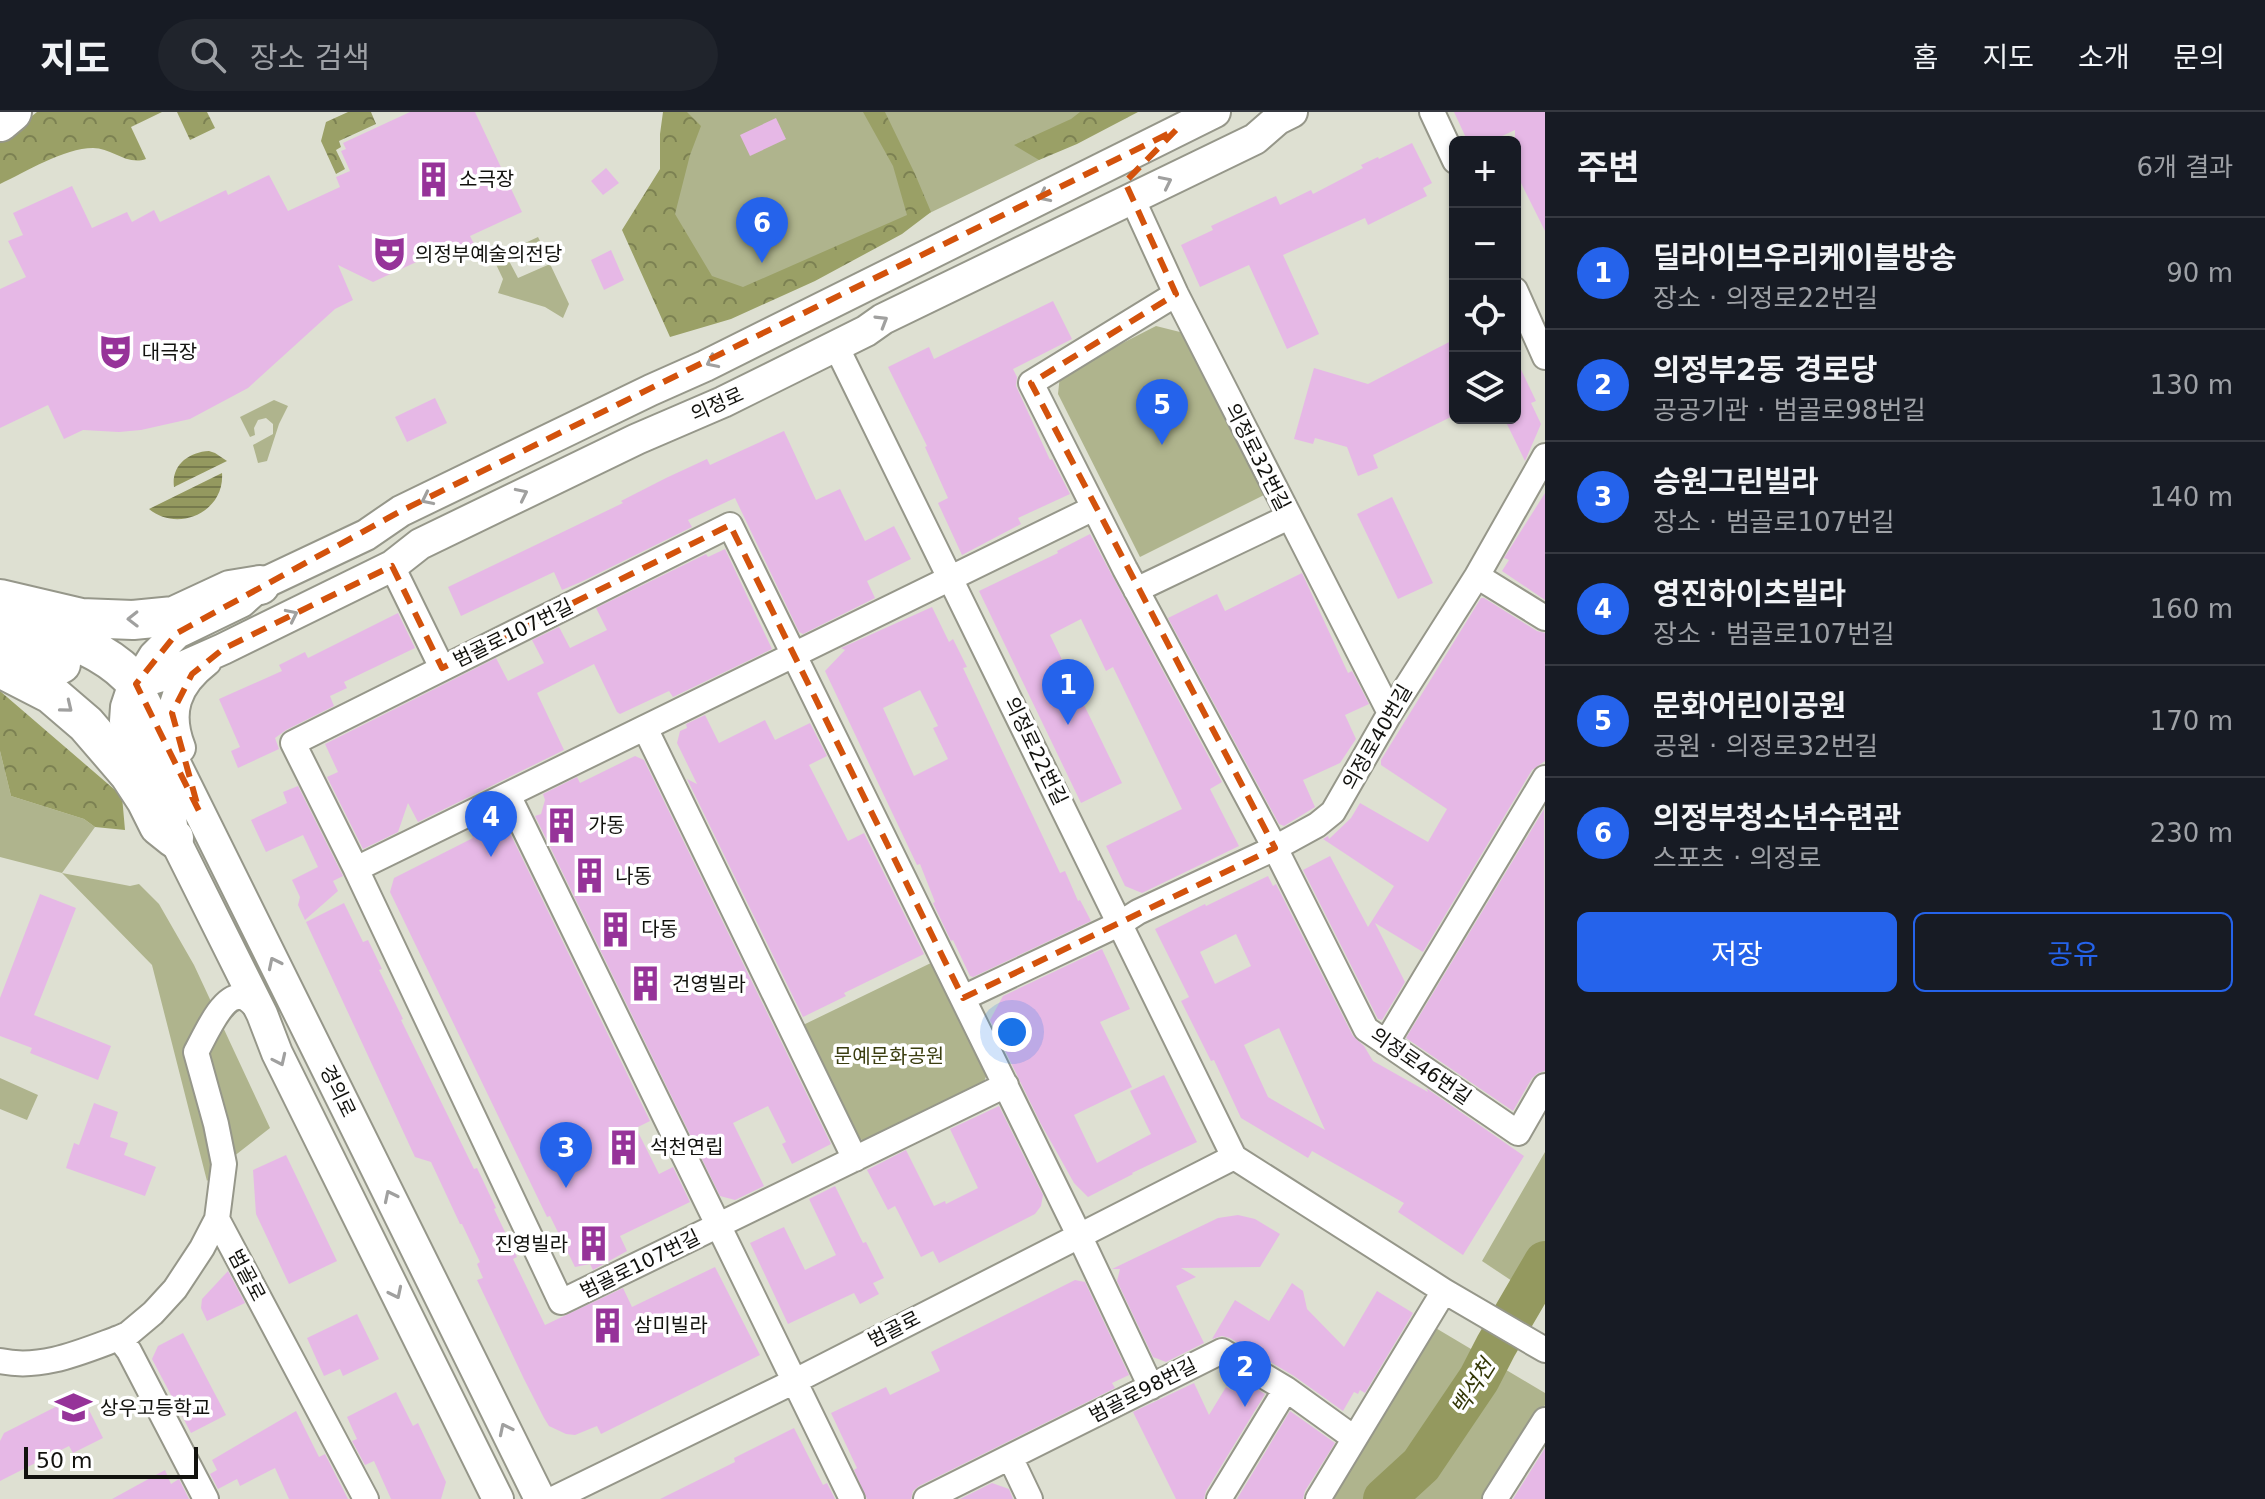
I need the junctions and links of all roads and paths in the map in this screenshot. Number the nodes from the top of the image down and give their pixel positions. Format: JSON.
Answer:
{"nodes":[{"id":1,"x":12,"y":112,"type":"edge"},
{"id":2,"x":1215,"y":112,"type":"edge"},
{"id":3,"x":1292,"y":112,"type":"edge"},
{"id":4,"x":1432,"y":112,"type":"edge"},
{"id":5,"x":0,"y":122,"type":"edge"},
{"id":6,"x":1176,"y":130,"type":"junction"},
{"id":7,"x":1449,"y":148,"type":"edge"},
{"id":8,"x":1132,"y":198,"type":"junction"},
{"id":9,"x":1176,"y":294,"type":"junction"},
{"id":10,"x":834,"y":301,"type":"junction"},
{"id":11,"x":1528,"y":301,"type":"edge"},
{"id":12,"x":836,"y":346,"type":"junction"},
{"id":13,"x":1545,"y":357,"type":"edge"},
{"id":14,"x":1545,"y":456,"type":"edge"},
{"id":15,"x":1094,"y":508,"type":"junction"},
{"id":16,"x":1289,"y":517,"type":"junction"},
{"id":17,"x":392,"y":566,"type":"junction"},
{"id":18,"x":1477,"y":576,"type":"junction"},
{"id":19,"x":950,"y":578,"type":"junction"},
{"id":20,"x":260,"y":585,"type":"junction"},
{"id":21,"x":1136,"y":590,"type":"junction"},
{"id":22,"x":0,"y":599,"type":"edge"},
{"id":23,"x":0,"y":607,"type":"edge"},
{"id":24,"x":1545,"y":618,"type":"edge"},
{"id":25,"x":0,"y":635,"type":"edge"},
{"id":26,"x":223,"y":649,"type":"junction"},
{"id":27,"x":794,"y":655,"type":"junction"},
{"id":28,"x":0,"y":668,"type":"edge"},
{"id":29,"x":442,"y":668,"type":"junction"},
{"id":30,"x":136,"y":684,"type":"junction"},
{"id":31,"x":1390,"y":713,"type":"junction"},
{"id":32,"x":125,"y":721,"type":"joint"},
{"id":33,"x":645,"y":728,"type":"junction"},
{"id":34,"x":1545,"y":778,"type":"edge"},
{"id":35,"x":508,"y":795,"type":"junction"},
{"id":36,"x":186,"y":825,"type":"junction"},
{"id":37,"x":1275,"y":848,"type":"junction"},
{"id":38,"x":356,"y":869,"type":"junction"},
{"id":39,"x":1121,"y":923,"type":"junction"},
{"id":40,"x":963,"y":998,"type":"junction"},
{"id":41,"x":262,"y":1014,"type":"junction"},
{"id":42,"x":1386,"y":1043,"type":"junction"},
{"id":43,"x":1006,"y":1085,"type":"junction"},
{"id":44,"x":1545,"y":1086,"type":"edge"},
{"id":45,"x":1234,"y":1157,"type":"junction"},
{"id":46,"x":855,"y":1159,"type":"junction"},
{"id":47,"x":217,"y":1219,"type":"junction"},
{"id":48,"x":718,"y":1226,"type":"junction"},
{"id":49,"x":1079,"y":1235,"type":"junction"},
{"id":50,"x":1444,"y":1291,"type":"junction"},
{"id":51,"x":119,"y":1338,"type":"junction"},
{"id":52,"x":1545,"y":1350,"type":"edge"},
{"id":53,"x":0,"y":1361,"type":"edge"},
{"id":54,"x":795,"y":1381,"type":"junction"},
{"id":55,"x":1151,"y":1387,"type":"junction"},
{"id":56,"x":1286,"y":1389,"type":"junction"},
{"id":57,"x":1545,"y":1420,"type":"edge"},
{"id":58,"x":1354,"y":1438,"type":"junction"},
{"id":59,"x":1010,"y":1457,"type":"junction"},
{"id":60,"x":206,"y":1499,"type":"edge"},
{"id":61,"x":366,"y":1499,"type":"edge"},
{"id":62,"x":498,"y":1499,"type":"edge"},
{"id":63,"x":540,"y":1499,"type":"edge"},
{"id":64,"x":553,"y":1499,"type":"edge"},
{"id":65,"x":852,"y":1499,"type":"edge"},
{"id":66,"x":926,"y":1499,"type":"edge"},
{"id":67,"x":1030,"y":1499,"type":"edge"},
{"id":68,"x":1219,"y":1499,"type":"edge"},
{"id":69,"x":1318,"y":1499,"type":"edge"},
{"id":70,"x":1495,"y":1499,"type":"edge"}],
"edges":[{"from":1,"to":5,"type":"highway"},
{"from":2,"to":6,"type":"street","name":"의정로"},
{"from":8,"to":3,"type":"street","name":"의정로","one_way":true},
{"from":4,"to":7,"type":"street"},
{"from":6,"to":8,"type":"street"},
{"from":6,"to":10,"type":"street","name":"의정로","one_way":true},
{"from":8,"to":9,"type":"street","name":"의정로32번길"},
{"from":12,"to":8,"type":"street","name":"의정로","one_way":true},
{"from":9,"to":15,"type":"street","name":"의정로46번길"},
{"from":9,"to":16,"type":"street","name":"의정로32번길"},
{"from":10,"to":12,"type":"street"},
{"from":10,"to":20,"type":"street","name":"의정로","one_way":true},
{"from":11,"to":13,"type":"street"},
{"from":17,"to":12,"type":"street","name":"의정로","one_way":true},
{"from":12,"to":19,"type":"street","name":"의정로22번길"},
{"from":14,"to":18,"type":"street","name":"의정로40번길"},
{"from":15,"to":19,"type":"street"},
{"from":15,"to":21,"type":"street","name":"의정로46번길"},
{"from":16,"to":21,"type":"street"},
{"from":16,"to":31,"type":"street","name":"의정로32번길"},
{"from":26,"to":17,"type":"street","name":"의정로","one_way":true},
{"from":17,"to":29,"type":"street"},
{"from":18,"to":24,"type":"street"},
{"from":18,"to":31,"type":"street","name":"의정로40번길"},
{"from":19,"to":27,"type":"street"},
{"from":19,"to":39,"type":"street","name":"의정로22번길"},
{"from":20,"to":22,"type":"highway","one_way":true},
{"from":20,"to":30,"type":"street","name":"의정로"},
{"from":21,"to":37,"type":"street","name":"의정로46번길"},
{"from":23,"to":30,"type":"highway"},
{"from":25,"to":30,"type":"highway"},
{"from":26,"to":30,"type":"street","name":"의정로"},
{"from":26,"to":36,"type":"street"},
{"from":27,"to":29,"type":"street","name":"범골로107번길"},
{"from":27,"to":33,"type":"street"},
{"from":27,"to":40,"type":"street","name":"범골로107번길"},
{"from":28,"to":36,"type":"highway","one_way":true},
{"from":29,"to":38,"type":"street","name":"범골로107번길"},
{"from":30,"to":32,"type":"street","name":"의정로"},
{"from":30,"to":36,"type":"street","name":"경의로"},
{"from":31,"to":37,"type":"street","name":"의정로40번길"},
{"from":32,"to":36,"type":"street","name":"경의로"},
{"from":33,"to":35,"type":"street"},
{"from":33,"to":46,"type":"street"},
{"from":34,"to":42,"type":"street"},
{"from":35,"to":38,"type":"street"},
{"from":35,"to":48,"type":"street","name":"범골로107번길"},
{"from":36,"to":41,"type":"street","name":"경의로"},
{"from":63,"to":36,"type":"street","name":"경의로","one_way":true},
{"from":37,"to":39,"type":"street","name":"의정로40번길"},
{"from":37,"to":42,"type":"street","name":"의정로46번길"},
{"from":38,"to":48,"type":"street","name":"범골로107번길"},
{"from":39,"to":40,"type":"street"},
{"from":39,"to":45,"type":"street","name":"의정로22번길"},
{"from":40,"to":43,"type":"street","name":"범골로107번길"},
{"from":41,"to":47,"type":"street"},
{"from":41,"to":62,"type":"street","name":"경의로","one_way":true},
{"from":42,"to":44,"type":"street","name":"의정로46번길"},
{"from":43,"to":46,"type":"street","name":"범골로107번길"},
{"from":43,"to":49,"type":"street","name":"범골로107번길"},
{"from":45,"to":49,"type":"street","name":"범골로"},
{"from":45,"to":50,"type":"street"},
{"from":46,"to":48,"type":"street","name":"범골로107번길"},
{"from":47,"to":51,"type":"street"},
{"from":47,"to":61,"type":"street","name":"범골로"},
{"from":48,"to":54,"type":"street","name":"범골로107번길"},
{"from":49,"to":54,"type":"street","name":"범골로"},
{"from":49,"to":55,"type":"street","name":"범골로107번길"},
{"from":50,"to":52,"type":"street"},
{"from":50,"to":58,"type":"street"},
{"from":51,"to":53,"type":"street"},
{"from":51,"to":60,"type":"street"},
{"from":54,"to":64,"type":"street","name":"범골로"},
{"from":54,"to":65,"type":"street"},
{"from":55,"to":56,"type":"street","name":"범골로98번길"},
{"from":55,"to":59,"type":"street","name":"범골로98번길"},
{"from":56,"to":58,"type":"street"},
{"from":56,"to":68,"type":"street"},
{"from":57,"to":70,"type":"street"},
{"from":58,"to":69,"type":"street"},
{"from":59,"to":66,"type":"street","name":"범골로98번길"},
{"from":59,"to":67,"type":"street"}]}
